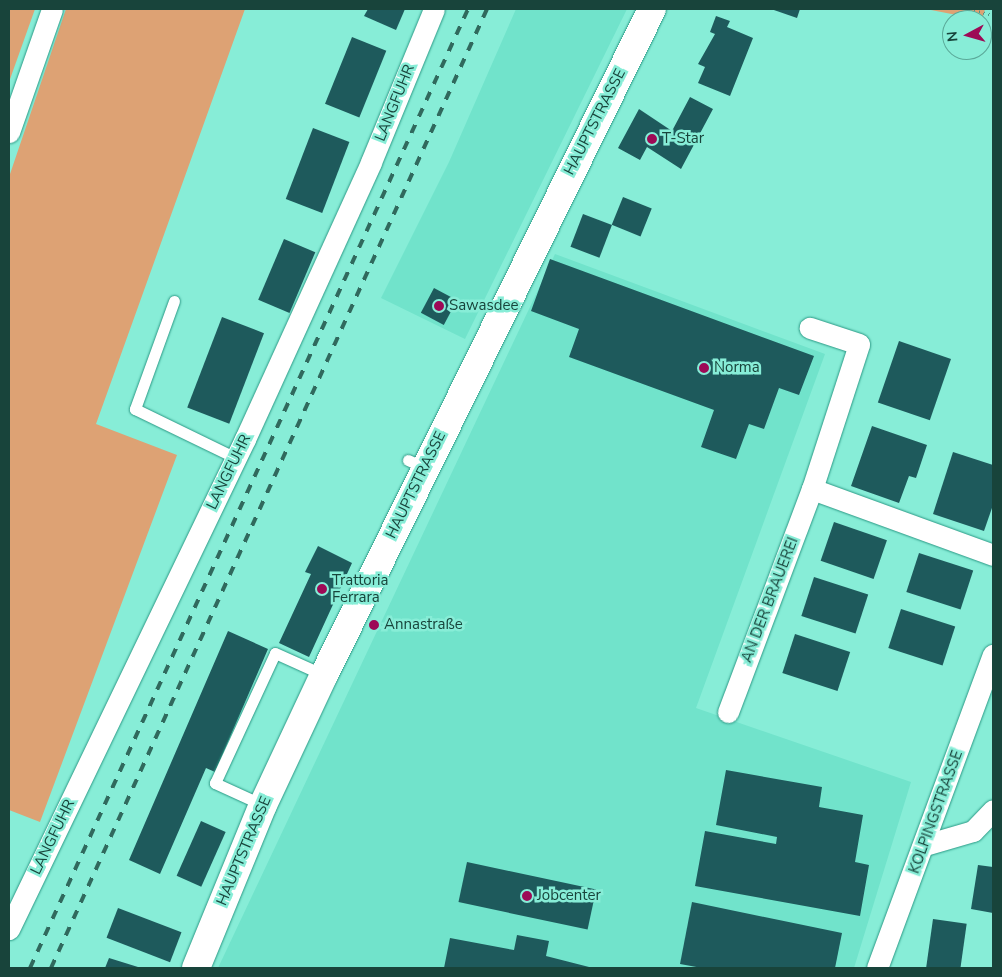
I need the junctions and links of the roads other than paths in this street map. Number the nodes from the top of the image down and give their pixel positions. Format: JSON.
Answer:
{"nodes":[{"id":1,"x":52,"y":9,"type":"edge"},
{"id":2,"x":434,"y":9,"type":"edge"},
{"id":3,"x":652,"y":9,"type":"edge"},
{"id":4,"x":9,"y":132,"type":"edge"},
{"id":5,"x":174,"y":302,"type":"dead end"},
{"id":6,"x":810,"y":328,"type":"dead end"},
{"id":7,"x":236,"y":458,"type":"junction"},
{"id":8,"x":812,"y":489,"type":"junction"},
{"id":9,"x":993,"y":554,"type":"edge"},
{"id":10,"x":993,"y":655,"type":"edge"},
{"id":11,"x":324,"y":674,"type":"junction"},
{"id":12,"x":728,"y":712,"type":"dead end"},
{"id":13,"x":263,"y":805,"type":"junction"},
{"id":14,"x":993,"y":810,"type":"edge"},
{"id":15,"x":925,"y":845,"type":"junction"},
{"id":16,"x":9,"y":929,"type":"edge"},
{"id":17,"x":196,"y":968,"type":"edge"},
{"id":18,"x":877,"y":968,"type":"edge"}],
"edges":[{"from":1,"to":4,"type":"street"},
{"from":2,"to":7,"type":"street","name":"LANGFUHR"},
{"from":3,"to":11,"type":"main road","name":"HAUPTSTRASSE"},
{"from":5,"to":7,"type":"lane"},
{"from":6,"to":8,"type":"street","name":"AN DER BRAUEREI"},
{"from":7,"to":16,"type":"street","name":"LANGFUHR"},
{"from":8,"to":9,"type":"street"},
{"from":8,"to":12,"type":"street","name":"AN DER BRAUEREI"},
{"from":10,"to":15,"type":"street","name":"KOLPINGSTRASSE"},
{"from":11,"to":13,"type":"main road","name":"HAUPTSTRASSE"},
{"from":11,"to":13,"type":"lane"},
{"from":13,"to":17,"type":"main road","name":"HAUPTSTRASSE"},
{"from":14,"to":15,"type":"street"},
{"from":15,"to":18,"type":"street","name":"KOLPINGSTRASSE"}]}
